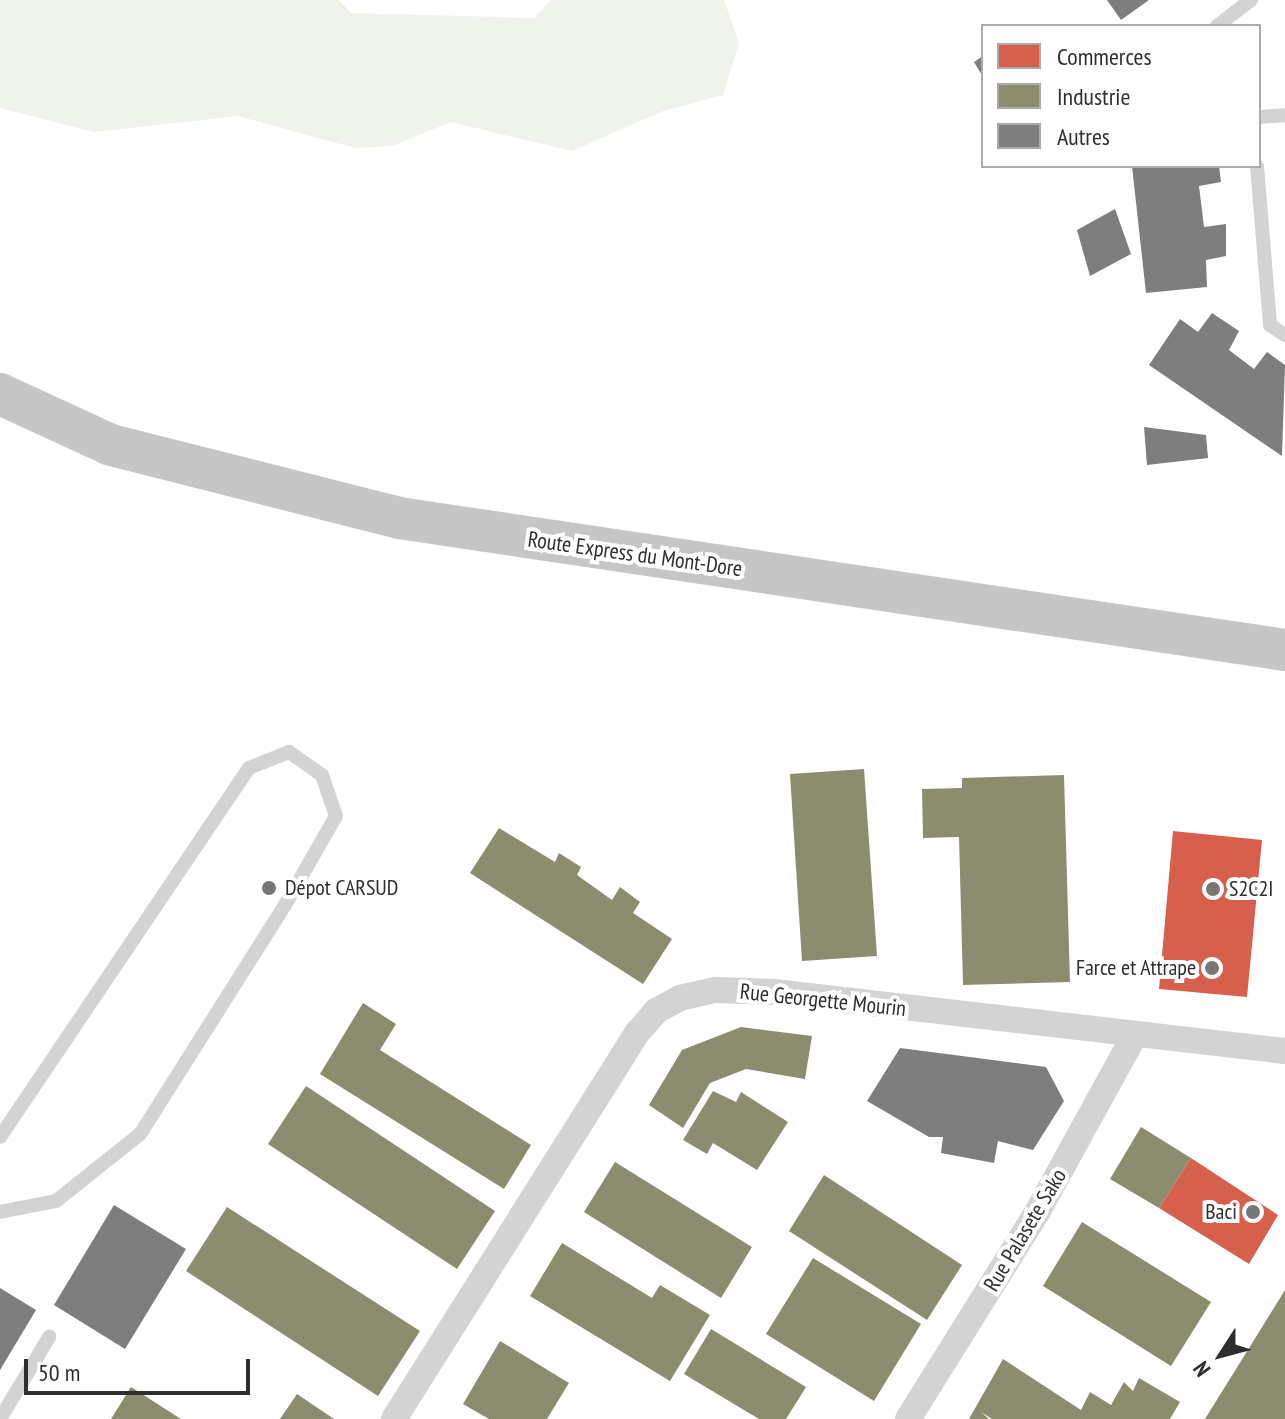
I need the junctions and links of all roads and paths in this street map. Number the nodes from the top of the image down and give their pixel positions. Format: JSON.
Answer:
{"nodes":[{"id":1,"x":1251,"y":0,"type":"edge"},
{"id":2,"x":1220,"y":24,"type":"edge"},
{"id":3,"x":1285,"y":115,"type":"edge"},
{"id":4,"x":1261,"y":117,"type":"edge"},
{"id":5,"x":1257,"y":168,"type":"edge"},
{"id":6,"x":1285,"y":335,"type":"edge"},
{"id":7,"x":0,"y":394,"type":"edge"},
{"id":8,"x":1285,"y":650,"type":"edge"},
{"id":9,"x":1134,"y":1036,"type":"junction"},
{"id":10,"x":1285,"y":1051,"type":"edge"},
{"id":11,"x":0,"y":1137,"type":"edge"},
{"id":12,"x":0,"y":1212,"type":"edge"},
{"id":13,"x":49,"y":1337,"type":"dead end"},
{"id":14,"x":0,"y":1419,"type":"edge"},
{"id":15,"x":394,"y":1419,"type":"edge"},
{"id":16,"x":908,"y":1419,"type":"edge"}],
"edges":[{"from":1,"to":2,"type":"lane"},
{"from":3,"to":4,"type":"lane"},
{"from":5,"to":6,"type":"lane"},
{"from":7,"to":8,"type":"main road","name":"Route Express du Mont-Dore"},
{"from":9,"to":10,"type":"street","name":"Rue Georgette Mourin"},
{"from":9,"to":15,"type":"street","name":"Rue Georgette Mourin"},
{"from":9,"to":16,"type":"street","name":"Rue Palasete Sako"},
{"from":11,"to":12,"type":"lane"},
{"from":13,"to":14,"type":"lane"}]}
